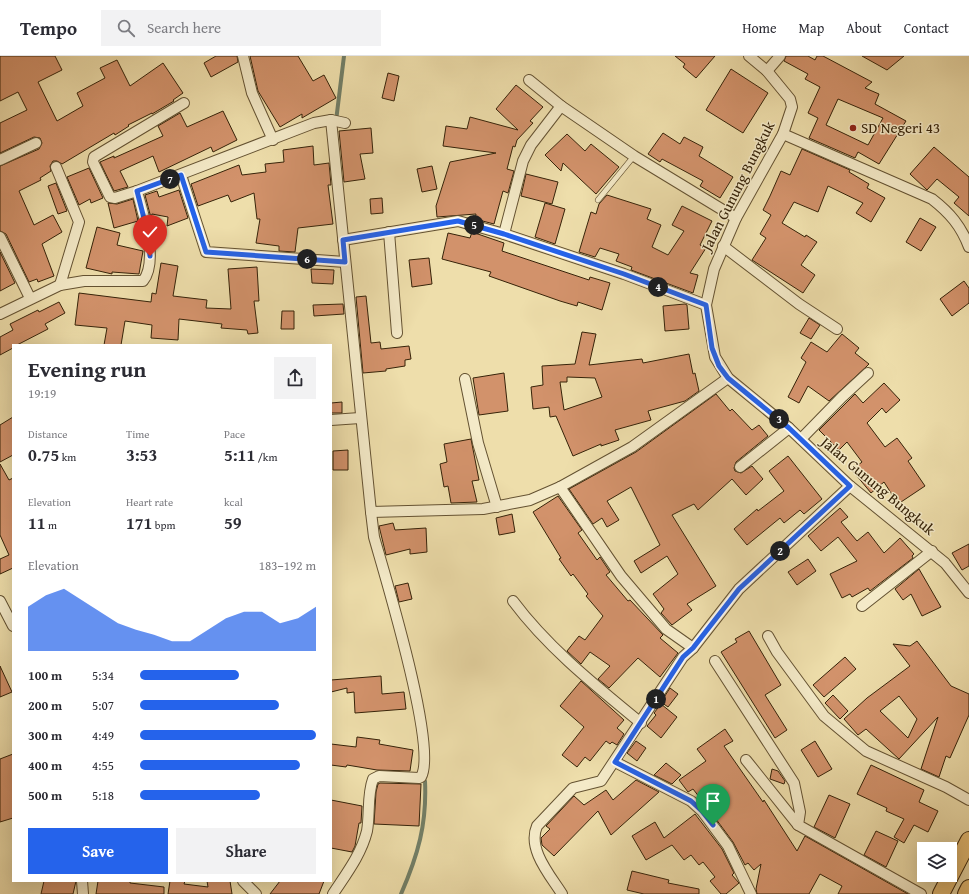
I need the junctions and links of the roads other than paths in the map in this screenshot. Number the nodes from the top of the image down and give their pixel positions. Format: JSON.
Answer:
{"nodes":[{"id":1,"x":243,"y":56,"type":"edge"},
{"id":2,"x":750,"y":56,"type":"edge"},
{"id":3,"x":780,"y":56,"type":"edge"},
{"id":4,"x":767,"y":71,"type":"junction"},
{"id":5,"x":529,"y":80,"type":"dead end"},
{"id":6,"x":184,"y":103,"type":"dead end"},
{"id":7,"x":561,"y":106,"type":"junction"},
{"id":8,"x":332,"y":120,"type":"junction"},
{"id":9,"x":345,"y":123,"type":"dead end"},
{"id":10,"x":783,"y":134,"type":"junction"},
{"id":11,"x":273,"y":140,"type":"junction"},
{"id":12,"x":36,"y":143,"type":"dead end"},
{"id":13,"x":634,"y":156,"type":"junction"},
{"id":14,"x":0,"y":160,"type":"edge"},
{"id":15,"x":56,"y":167,"type":"dead end"},
{"id":16,"x":181,"y":175,"type":"junction"},
{"id":17,"x":137,"y":191,"type":"junction"},
{"id":18,"x":598,"y":200,"type":"dead end"},
{"id":19,"x":736,"y":218,"type":"junction"},
{"id":20,"x":390,"y":232,"type":"junction"},
{"id":21,"x":504,"y":234,"type":"junction"},
{"id":22,"x":0,"y":237,"type":"edge"},
{"id":23,"x":346,"y":239,"type":"junction"},
{"id":24,"x":723,"y":246,"type":"junction"},
{"id":25,"x":969,"y":247,"type":"edge"},
{"id":26,"x":345,"y":262,"type":"junction"},
{"id":27,"x":60,"y":285,"type":"junction"},
{"id":28,"x":30,"y":298,"type":"junction"},
{"id":29,"x":706,"y":305,"type":"junction"},
{"id":30,"x":0,"y":314,"type":"edge"},
{"id":31,"x":837,"y":329,"type":"dead end"},
{"id":32,"x":397,"y":333,"type":"dead end"},
{"id":33,"x":868,"y":373,"type":"dead end"},
{"id":34,"x":728,"y":378,"type":"junction"},
{"id":35,"x":465,"y":379,"type":"dead end"},
{"id":36,"x":360,"y":418,"type":"junction"},
{"id":37,"x":332,"y":420,"type":"edge"},
{"id":38,"x":789,"y":428,"type":"junction"},
{"id":39,"x":801,"y":439,"type":"junction"},
{"id":40,"x":740,"y":467,"type":"dead end"},
{"id":41,"x":850,"y":486,"type":"junction"},
{"id":42,"x":560,"y":487,"type":"junction"},
{"id":43,"x":497,"y":507,"type":"junction"},
{"id":44,"x":375,"y":512,"type":"junction"},
{"id":45,"x":932,"y":551,"type":"junction"},
{"id":46,"x":969,"y":593,"type":"edge"},
{"id":47,"x":0,"y":601,"type":"edge"},
{"id":48,"x":512,"y":602,"type":"dead end"},
{"id":49,"x":862,"y":606,"type":"dead end"},
{"id":50,"x":12,"y":624,"type":"edge"},
{"id":51,"x":768,"y":636,"type":"dead end"},
{"id":52,"x":693,"y":648,"type":"junction"},
{"id":53,"x":715,"y":661,"type":"dead end"},
{"id":54,"x":641,"y":723,"type":"junction"},
{"id":55,"x":746,"y":760,"type":"dead end"},
{"id":56,"x":615,"y":762,"type":"junction"},
{"id":57,"x":969,"y":800,"type":"edge"},
{"id":58,"x":798,"y":825,"type":"junction"},
{"id":59,"x":969,"y":840,"type":"edge"},
{"id":60,"x":82,"y":882,"type":"edge"},
{"id":61,"x":244,"y":882,"type":"edge"},
{"id":62,"x":969,"y":888,"type":"edge"},
{"id":63,"x":83,"y":894,"type":"edge"},
{"id":64,"x":256,"y":894,"type":"edge"},
{"id":65,"x":333,"y":894,"type":"edge"},
{"id":66,"x":562,"y":894,"type":"edge"},
{"id":67,"x":751,"y":894,"type":"edge"},
{"id":68,"x":920,"y":894,"type":"edge"},
{"id":69,"x":941,"y":894,"type":"edge"},
{"id":70,"x":966,"y":894,"type":"edge"}],
"edges":[{"from":1,"to":11,"type":"street"},
{"from":2,"to":4,"type":"street","name":"Jalan Gunung Bungkuk"},
{"from":3,"to":4,"type":"street"},
{"from":4,"to":10,"type":"street","name":"Jalan Gunung Bungkuk"},
{"from":5,"to":7,"type":"street"},
{"from":6,"to":17,"type":"street"},
{"from":7,"to":13,"type":"street"},
{"from":7,"to":21,"type":"street"},
{"from":8,"to":9,"type":"street"},
{"from":8,"to":11,"type":"street"},
{"from":8,"to":23,"type":"street"},
{"from":10,"to":19,"type":"street","name":"Jalan Gunung Bungkuk"},
{"from":10,"to":25,"type":"street"},
{"from":11,"to":16,"type":"street"},
{"from":12,"to":14,"type":"street"},
{"from":13,"to":18,"type":"lane"},
{"from":13,"to":19,"type":"street"},
{"from":15,"to":27,"type":"street"},
{"from":16,"to":17,"type":"street"},
{"from":16,"to":26,"type":"street"},
{"from":17,"to":27,"type":"street"},
{"from":19,"to":24,"type":"street","name":"Jalan Gunung Bungkuk"},
{"from":20,"to":21,"type":"street"},
{"from":20,"to":23,"type":"street"},
{"from":20,"to":32,"type":"street"},
{"from":21,"to":29,"type":"street"},
{"from":22,"to":28,"type":"street"},
{"from":23,"to":26,"type":"street"},
{"from":24,"to":29,"type":"street","name":"Jalan Gunung Bungkuk"},
{"from":24,"to":31,"type":"street"},
{"from":26,"to":36,"type":"street"},
{"from":27,"to":28,"type":"street"},
{"from":28,"to":30,"type":"street"},
{"from":29,"to":34,"type":"street","name":"Jalan Gunung Bungkuk"},
{"from":33,"to":39,"type":"street"},
{"from":34,"to":38,"type":"street","name":"Jalan Gunung Bungkuk"},
{"from":34,"to":42,"type":"street"},
{"from":35,"to":43,"type":"street"},
{"from":36,"to":37,"type":"street"},
{"from":36,"to":44,"type":"street"},
{"from":38,"to":39,"type":"street","name":"Jalan Gunung Bungkuk"},
{"from":38,"to":40,"type":"street"},
{"from":39,"to":41,"type":"street","name":"Jalan Gunung Bungkuk"},
{"from":41,"to":45,"type":"street","name":"Jalan Gunung Bungkuk"},
{"from":41,"to":52,"type":"street"},
{"from":42,"to":43,"type":"street"},
{"from":42,"to":52,"type":"street"},
{"from":43,"to":44,"type":"street"},
{"from":44,"to":65,"type":"street"},
{"from":45,"to":46,"type":"street","name":"Jalan Gunung Bungkuk"},
{"from":45,"to":49,"type":"street"},
{"from":47,"to":50,"type":"street"},
{"from":48,"to":54,"type":"street"},
{"from":51,"to":57,"type":"street"},
{"from":52,"to":54,"type":"street"},
{"from":53,"to":58,"type":"street"},
{"from":54,"to":56,"type":"street"},
{"from":55,"to":58,"type":"street"},
{"from":56,"to":66,"type":"street"},
{"from":56,"to":67,"type":"street"},
{"from":58,"to":68,"type":"street"},
{"from":59,"to":69,"type":"main road"},
{"from":60,"to":63,"type":"street"},
{"from":61,"to":64,"type":"street"},
{"from":62,"to":70,"type":"main road"}]}
